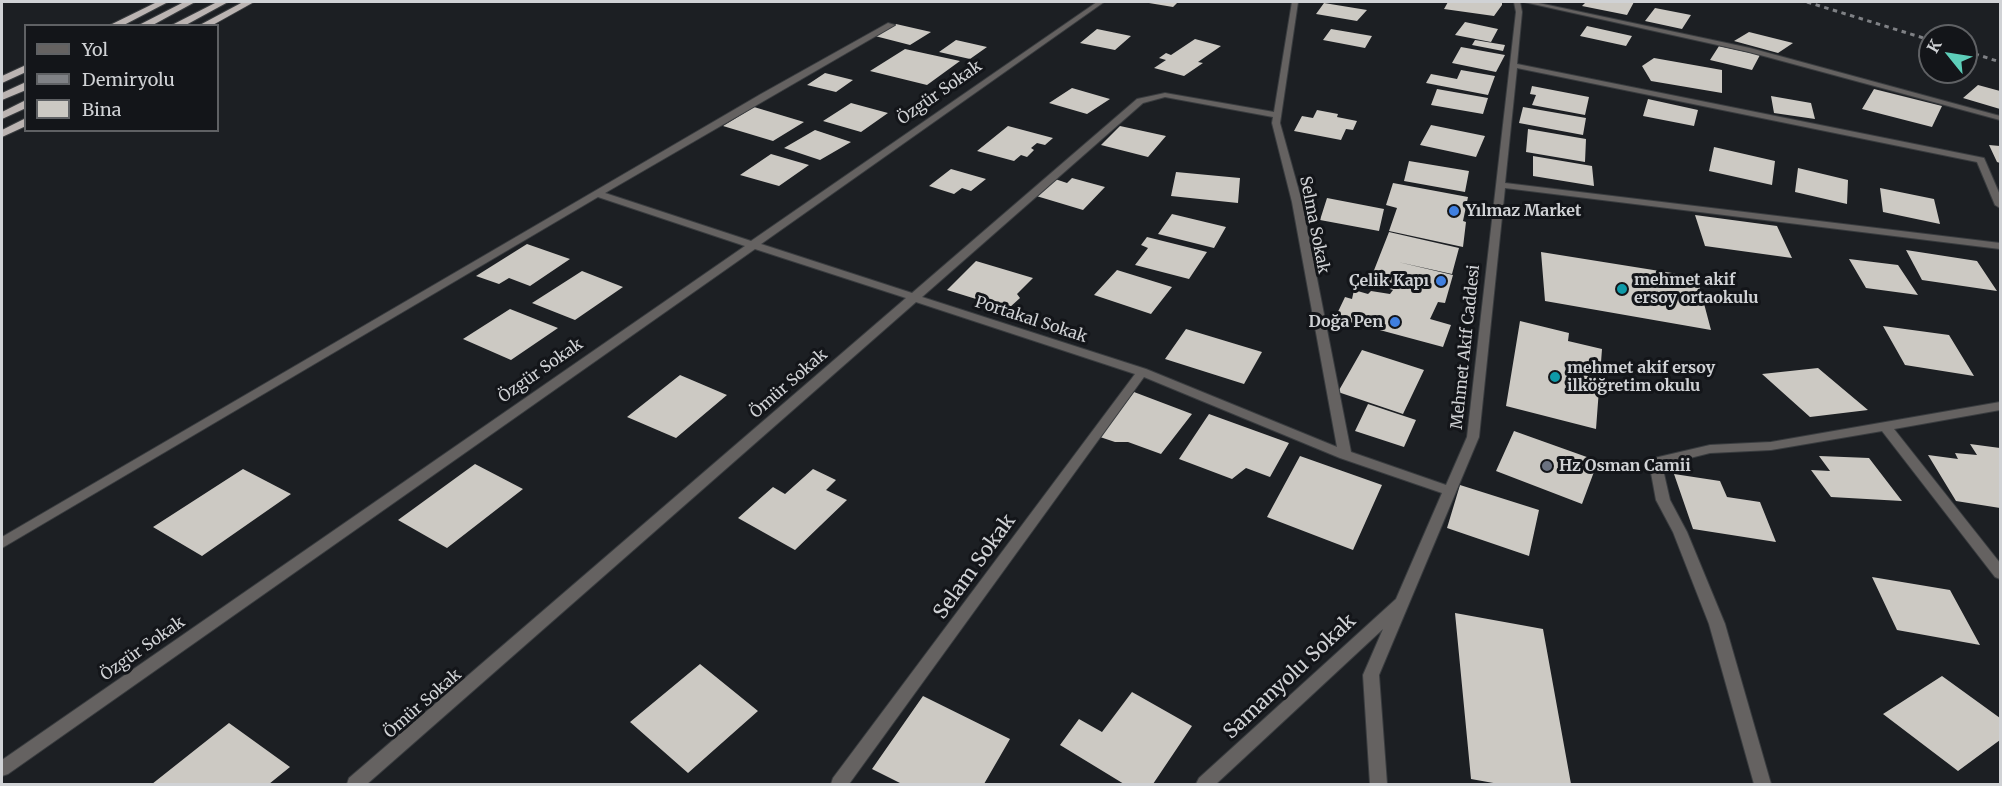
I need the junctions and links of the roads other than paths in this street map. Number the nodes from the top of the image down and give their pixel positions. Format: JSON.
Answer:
{"nodes":[{"id":1,"x":163,"y":2,"type":"edge"},
{"id":2,"x":190,"y":2,"type":"edge"},
{"id":3,"x":223,"y":2,"type":"edge"},
{"id":4,"x":249,"y":2,"type":"edge"},
{"id":5,"x":1101,"y":2,"type":"edge"},
{"id":6,"x":1294,"y":2,"type":"edge"},
{"id":7,"x":1517,"y":2,"type":"edge"},
{"id":8,"x":1527,"y":2,"type":"edge"},
{"id":9,"x":117,"y":24,"type":"edge"},
{"id":10,"x":146,"y":24,"type":"edge"},
{"id":11,"x":180,"y":24,"type":"edge"},
{"id":12,"x":207,"y":24,"type":"edge"},
{"id":13,"x":891,"y":25,"type":"dead end"},
{"id":14,"x":1513,"y":64,"type":"junction"},
{"id":15,"x":24,"y":69,"type":"edge"},
{"id":16,"x":2,"y":80,"type":"edge"},
{"id":17,"x":24,"y":86,"type":"edge"},
{"id":18,"x":2,"y":97,"type":"edge"},
{"id":19,"x":24,"y":104,"type":"edge"},
{"id":20,"x":1277,"y":115,"type":"junction"},
{"id":21,"x":2,"y":116,"type":"edge"},
{"id":22,"x":2001,"y":118,"type":"edge"},
{"id":23,"x":24,"y":122,"type":"edge"},
{"id":24,"x":2,"y":134,"type":"edge"},
{"id":25,"x":1500,"y":185,"type":"junction"},
{"id":26,"x":597,"y":194,"type":"junction"},
{"id":27,"x":2001,"y":205,"type":"edge"},
{"id":28,"x":748,"y":245,"type":"junction"},
{"id":29,"x":2001,"y":246,"type":"edge"},
{"id":30,"x":911,"y":299,"type":"junction"},
{"id":31,"x":1142,"y":372,"type":"junction"},
{"id":32,"x":2001,"y":406,"type":"edge"},
{"id":33,"x":1885,"y":426,"type":"junction"},
{"id":34,"x":1345,"y":455,"type":"junction"},
{"id":35,"x":1450,"y":491,"type":"junction"},
{"id":36,"x":2,"y":543,"type":"edge"},
{"id":37,"x":2001,"y":573,"type":"edge"},
{"id":38,"x":1403,"y":601,"type":"junction"},
{"id":39,"x":2,"y":769,"type":"edge"},
{"id":40,"x":355,"y":784,"type":"edge"},
{"id":41,"x":839,"y":784,"type":"edge"},
{"id":42,"x":1205,"y":784,"type":"edge"},
{"id":43,"x":1379,"y":784,"type":"edge"},
{"id":44,"x":1762,"y":784,"type":"edge"}],
"edges":[{"from":1,"to":9,"type":"highway"},
{"from":2,"to":10,"type":"highway"},
{"from":3,"to":11,"type":"highway"},
{"from":4,"to":12,"type":"highway"},
{"from":5,"to":28,"type":"street","name":"Özgür Sokak"},
{"from":6,"to":20,"type":"street","name":"Selma Sokak"},
{"from":7,"to":14,"type":"street","name":"Mehmet Akif Caddesi"},
{"from":8,"to":22,"type":"street"},
{"from":13,"to":26,"type":"street"},
{"from":14,"to":25,"type":"street","name":"Mehmet Akif Caddesi"},
{"from":14,"to":27,"type":"street"},
{"from":15,"to":16,"type":"highway"},
{"from":17,"to":18,"type":"highway"},
{"from":19,"to":21,"type":"highway"},
{"from":20,"to":30,"type":"street","name":"Ömür Sokak"},
{"from":20,"to":34,"type":"street","name":"Selma Sokak"},
{"from":23,"to":24,"type":"highway"},
{"from":25,"to":29,"type":"street"},
{"from":25,"to":35,"type":"street","name":"Mehmet Akif Caddesi"},
{"from":26,"to":28,"type":"street","name":"Portakal Sokak"},
{"from":26,"to":36,"type":"street"},
{"from":28,"to":30,"type":"street","name":"Portakal Sokak"},
{"from":28,"to":39,"type":"street","name":"Özgür Sokak"},
{"from":30,"to":31,"type":"street","name":"Portakal Sokak"},
{"from":30,"to":40,"type":"street","name":"Ömür Sokak"},
{"from":31,"to":34,"type":"street","name":"Portakal Sokak"},
{"from":31,"to":41,"type":"street","name":"Selam Sokak"},
{"from":32,"to":33,"type":"street"},
{"from":33,"to":37,"type":"street"},
{"from":33,"to":44,"type":"street"},
{"from":34,"to":35,"type":"street","name":"Portakal Sokak"},
{"from":35,"to":38,"type":"street","name":"Mehmet Akif Caddesi"},
{"from":38,"to":42,"type":"street","name":"Samanyolu Sokak"},
{"from":38,"to":43,"type":"street","name":"Mehmet Akif Caddesi"}]}
